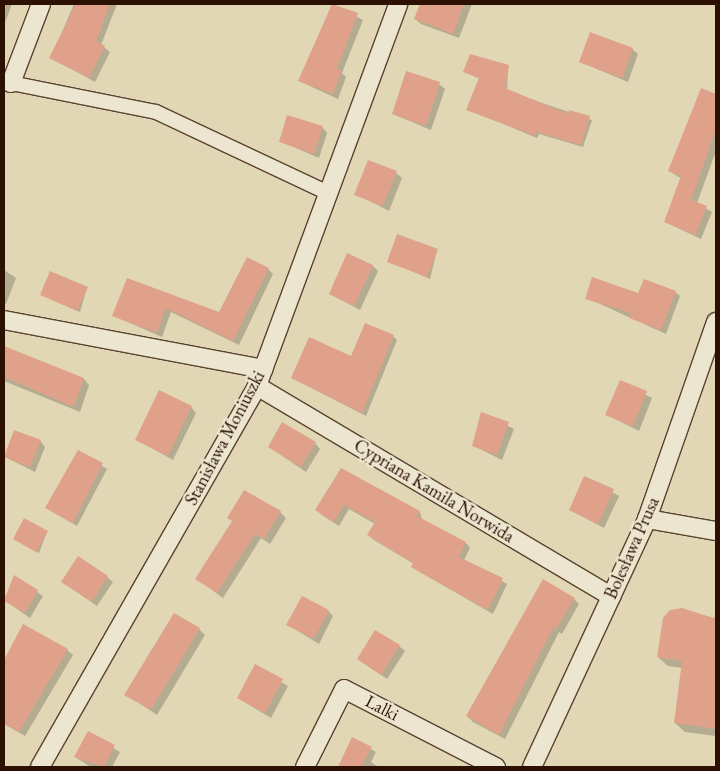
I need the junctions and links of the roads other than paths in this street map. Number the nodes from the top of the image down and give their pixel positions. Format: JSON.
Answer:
{"nodes":[{"id":1,"x":41,"y":4,"type":"edge"},
{"id":2,"x":398,"y":4,"type":"edge"},
{"id":3,"x":11,"y":83,"type":"joint"},
{"id":4,"x":328,"y":193,"type":"junction"},
{"id":5,"x":4,"y":320,"type":"edge"},
{"id":6,"x":716,"y":322,"type":"edge"},
{"id":7,"x":260,"y":378,"type":"junction"},
{"id":8,"x":647,"y":519,"type":"junction"},
{"id":9,"x":716,"y":532,"type":"edge"},
{"id":10,"x":611,"y":596,"type":"junction"},
{"id":11,"x":40,"y":767,"type":"edge"},
{"id":12,"x":305,"y":767,"type":"edge"},
{"id":13,"x":496,"y":767,"type":"edge"},
{"id":14,"x":532,"y":767,"type":"edge"}],
"edges":[{"from":1,"to":3,"type":"street"},
{"from":2,"to":4,"type":"street","name":"Stanisława Moniuszki"},
{"from":3,"to":4,"type":"street"},
{"from":4,"to":7,"type":"street","name":"Stanisława Moniuszki"},
{"from":5,"to":7,"type":"street","name":"Cypriana Kamila Norwida"},
{"from":6,"to":8,"type":"street","name":"Bolesława Prusa"},
{"from":7,"to":10,"type":"street","name":"Cypriana Kamila Norwida"},
{"from":7,"to":11,"type":"street","name":"Stanisława Moniuszki"},
{"from":8,"to":9,"type":"street"},
{"from":8,"to":10,"type":"street","name":"Bolesława Prusa"},
{"from":10,"to":14,"type":"street","name":"Bolesława Prusa"},
{"from":12,"to":13,"type":"street","name":"Lalki"}]}
